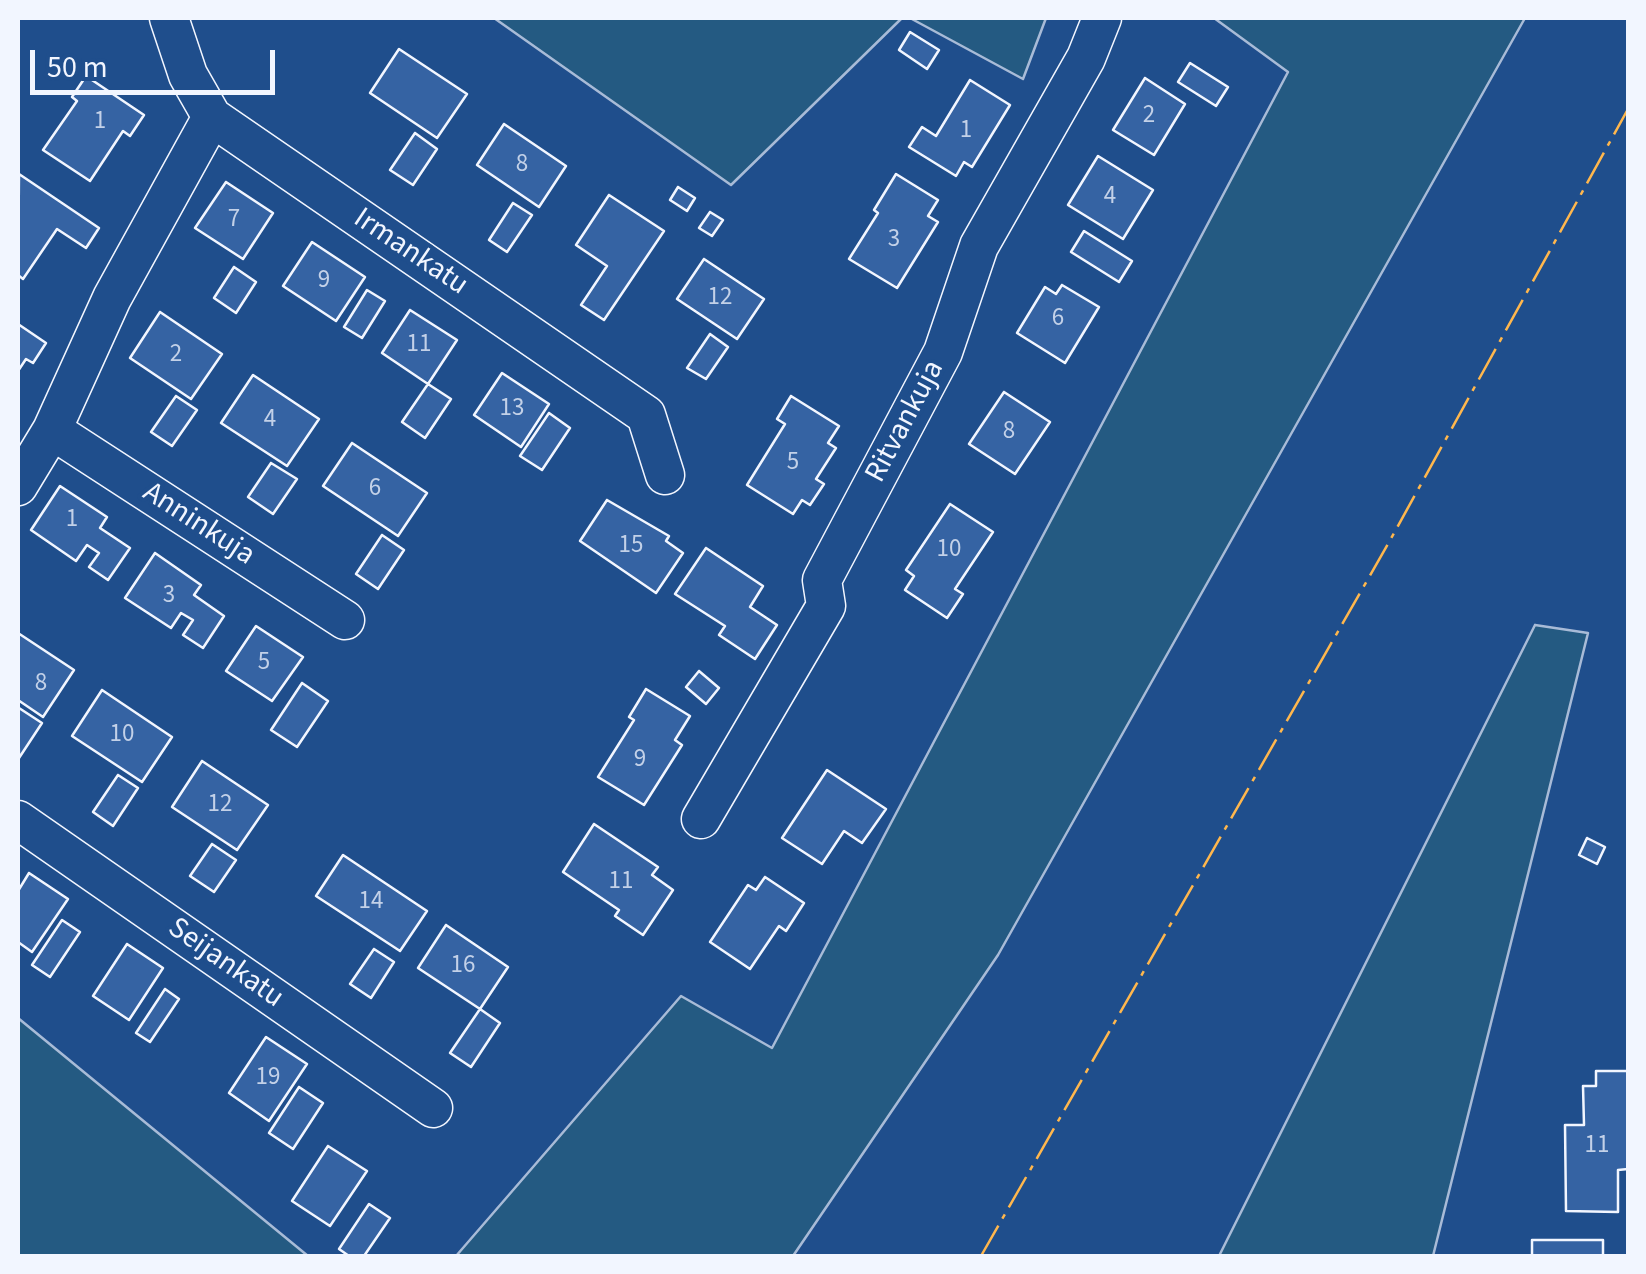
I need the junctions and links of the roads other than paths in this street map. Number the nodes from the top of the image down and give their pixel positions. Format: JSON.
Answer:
{"nodes":[{"id":1,"x":169,"y":18,"type":"edge"},
{"id":2,"x":1102,"y":18,"type":"edge"},
{"id":3,"x":212,"y":117,"type":"junction"},
{"id":4,"x":52,"y":430,"type":"junction"},
{"id":5,"x":665,"y":475,"type":"dead end"},
{"id":6,"x":18,"y":486,"type":"edge"},
{"id":7,"x":345,"y":620,"type":"dead end"},
{"id":8,"x":702,"y":819,"type":"dead end"},
{"id":9,"x":18,"y":820,"type":"edge"},
{"id":10,"x":433,"y":1108,"type":"dead end"}],
"edges":[{"from":1,"to":3,"type":"street","name":"Irmankatu"},
{"from":2,"to":8,"type":"street","name":"Ritvankuja"},
{"from":3,"to":4,"type":"street"},
{"from":3,"to":5,"type":"street","name":"Irmankatu"},
{"from":4,"to":6,"type":"street"},
{"from":4,"to":7,"type":"street","name":"Anninkuja"},
{"from":9,"to":10,"type":"street","name":"Seijankatu"}]}
